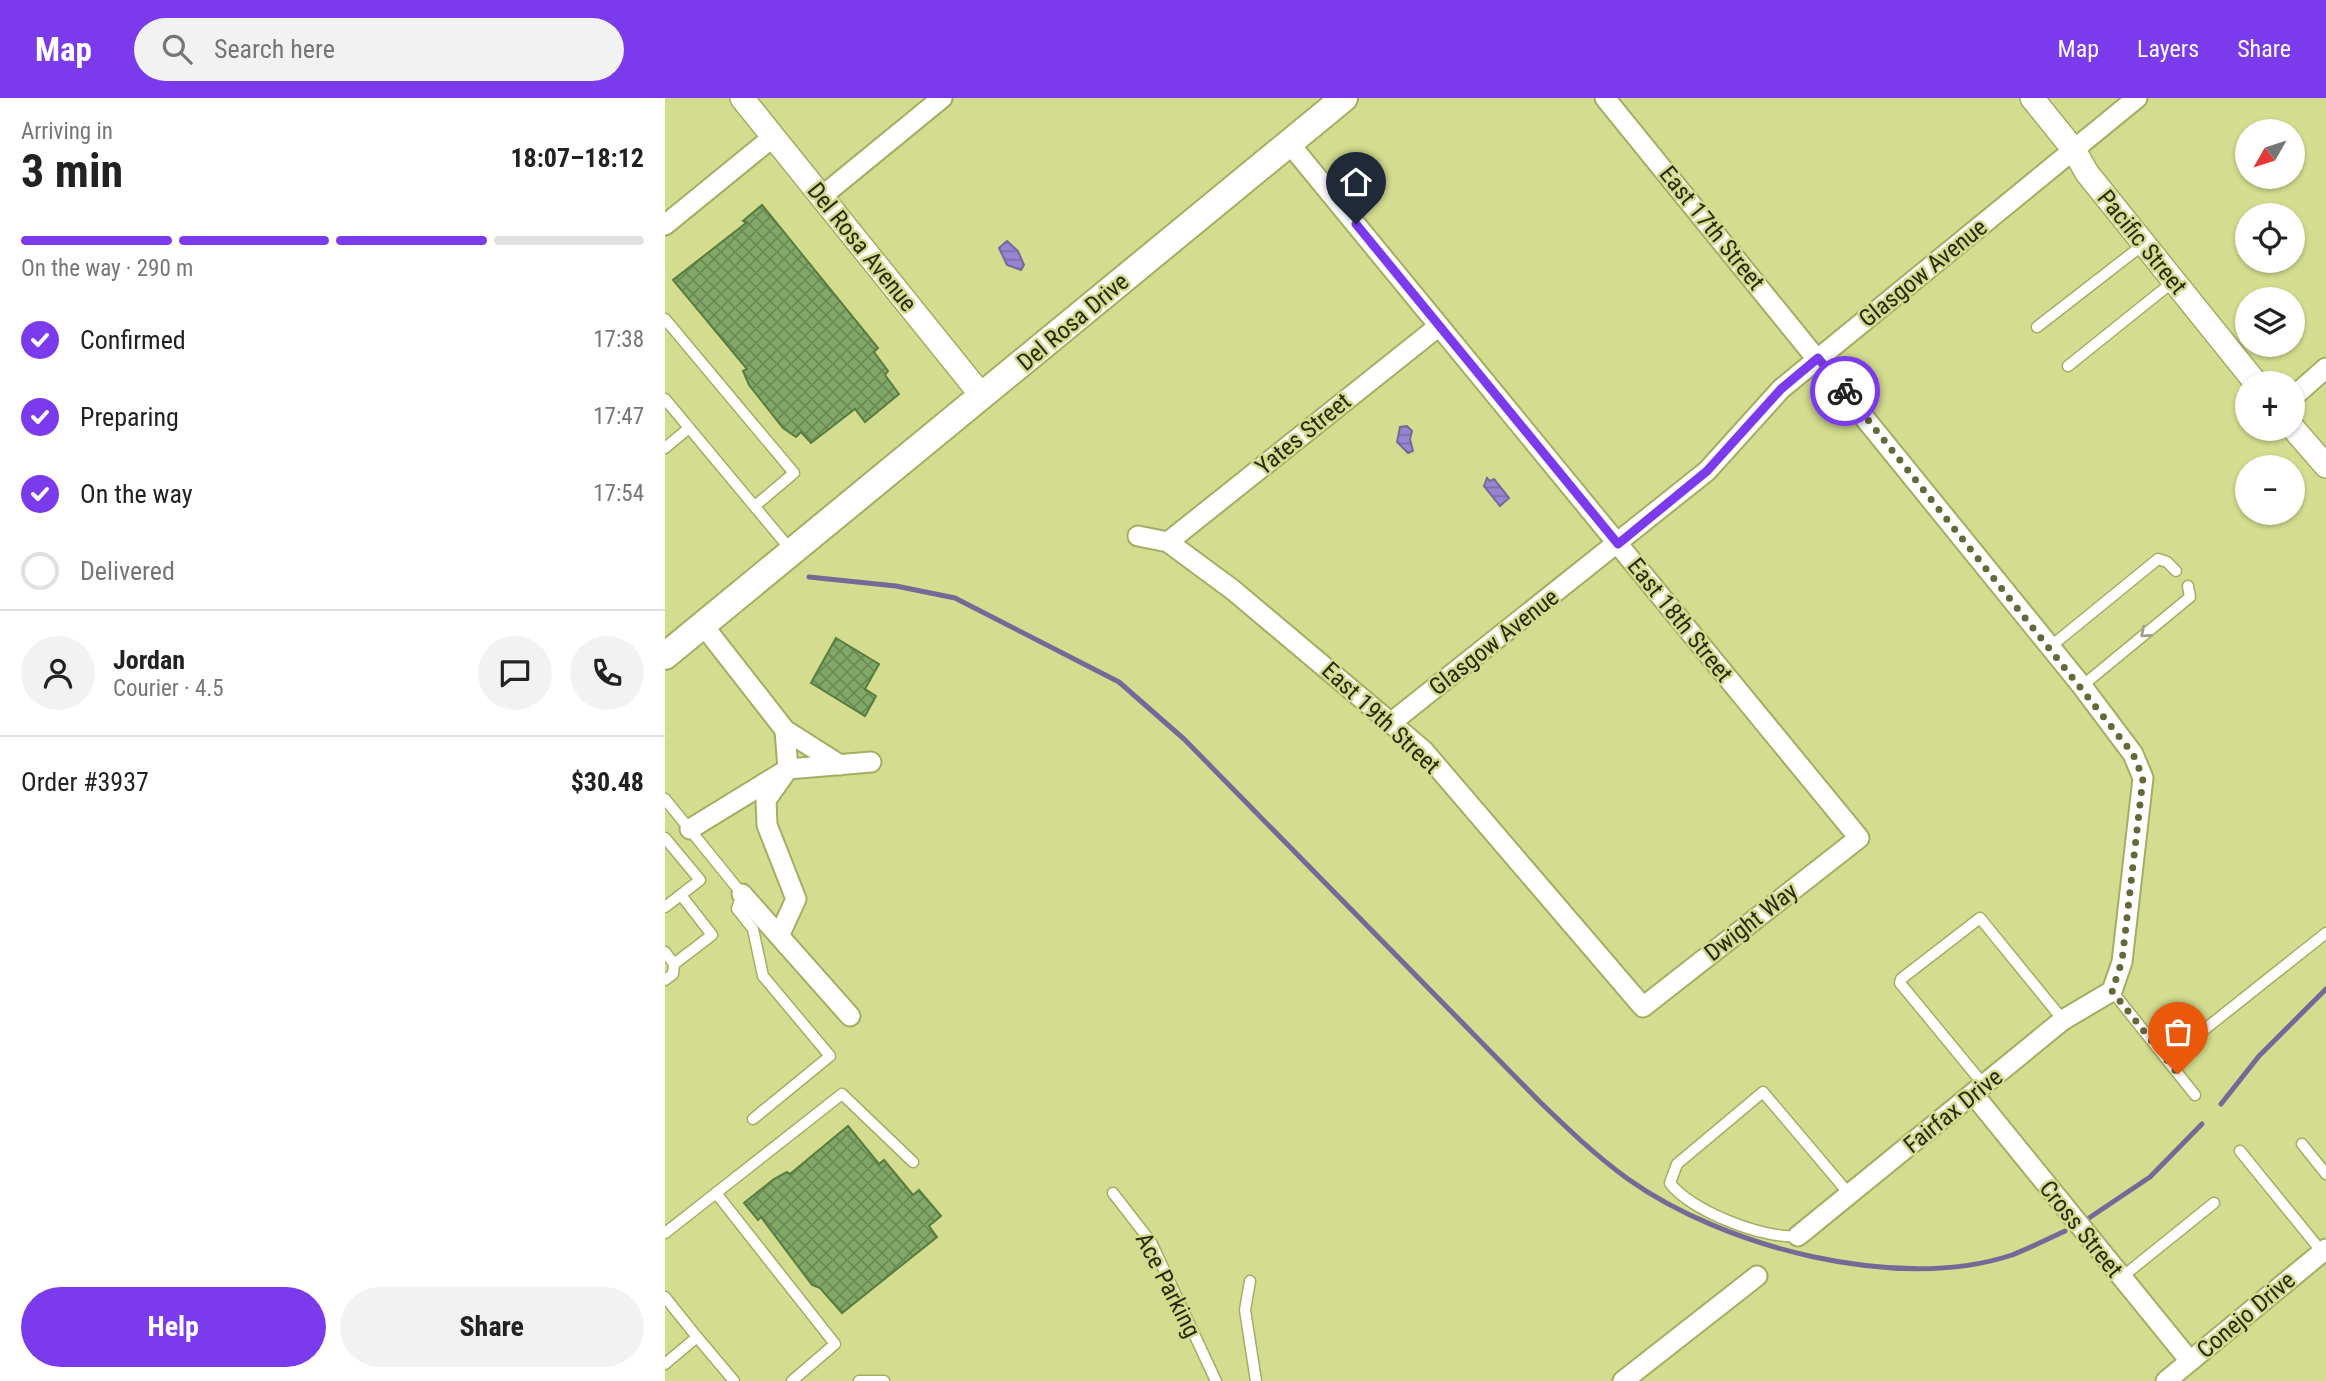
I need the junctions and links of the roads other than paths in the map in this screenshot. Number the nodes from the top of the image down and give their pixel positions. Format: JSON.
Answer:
{"nodes":[{"id":1,"x":741,"y":98,"type":"edge"},
{"id":2,"x":942,"y":98,"type":"edge"},
{"id":3,"x":1343,"y":98,"type":"edge"},
{"id":4,"x":1605,"y":98,"type":"edge"},
{"id":5,"x":2032,"y":98,"type":"edge"},
{"id":6,"x":2137,"y":98,"type":"edge"},
{"id":7,"x":773,"y":137,"type":"junction"},
{"id":8,"x":1289,"y":143,"type":"junction"},
{"id":9,"x":2074,"y":150,"type":"junction"},
{"id":10,"x":821,"y":197,"type":"junction"},
{"id":11,"x":665,"y":225,"type":"edge"},
{"id":12,"x":2144,"y":244,"type":"junction"},
{"id":13,"x":2174,"y":281,"type":"junction"},
{"id":14,"x":665,"y":319,"type":"edge"},
{"id":15,"x":1439,"y":326,"type":"junction"},
{"id":16,"x":2038,"y":327,"type":"dead end"},
{"id":17,"x":1818,"y":358,"type":"junction"},
{"id":18,"x":2068,"y":366,"type":"dead end"},
{"id":19,"x":2326,"y":368,"type":"edge"},
{"id":20,"x":2246,"y":371,"type":"edge"},
{"id":21,"x":2305,"y":386,"type":"edge"},
{"id":22,"x":982,"y":396,"type":"junction"},
{"id":23,"x":665,"y":400,"type":"edge"},
{"id":24,"x":689,"y":428,"type":"junction"},
{"id":25,"x":2304,"y":441,"type":"edge"},
{"id":26,"x":665,"y":448,"type":"edge"},
{"id":27,"x":2326,"y":466,"type":"edge"},
{"id":28,"x":755,"y":506,"type":"junction"},
{"id":29,"x":1138,"y":536,"type":"dead end"},
{"id":30,"x":1168,"y":542,"type":"junction"},
{"id":31,"x":1618,"y":544,"type":"junction"},
{"id":32,"x":797,"y":549,"type":"junction"},
{"id":33,"x":2176,"y":571,"type":"dead end"},
{"id":34,"x":2188,"y":586,"type":"dead end"},
{"id":35,"x":703,"y":625,"type":"junction"},
{"id":36,"x":2050,"y":647,"type":"junction"},
{"id":37,"x":665,"y":656,"type":"edge"},
{"id":38,"x":2082,"y":686,"type":"junction"},
{"id":39,"x":1392,"y":722,"type":"junction"},
{"id":40,"x":785,"y":730,"type":"junction"},
{"id":41,"x":871,"y":762,"type":"dead end"},
{"id":42,"x":840,"y":765,"type":"junction"},
{"id":43,"x":788,"y":769,"type":"junction"},
{"id":44,"x":665,"y":799,"type":"edge"},
{"id":45,"x":690,"y":830,"type":"junction"},
{"id":46,"x":665,"y":838,"type":"edge"},
{"id":47,"x":1859,"y":838,"type":"joint"},
{"id":48,"x":742,"y":894,"type":"junction"},
{"id":49,"x":681,"y":895,"type":"junction"},
{"id":50,"x":665,"y":907,"type":"edge"},
{"id":51,"x":2326,"y":933,"type":"edge"},
{"id":52,"x":779,"y":936,"type":"junction"},
{"id":53,"x":665,"y":952,"type":"edge"},
{"id":54,"x":674,"y":964,"type":"junction"},
{"id":55,"x":665,"y":980,"type":"edge"},
{"id":56,"x":2112,"y":991,"type":"junction"},
{"id":57,"x":1643,"y":1007,"type":"joint"},
{"id":58,"x":850,"y":1016,"type":"dead end"},
{"id":59,"x":2063,"y":1020,"type":"junction"},
{"id":60,"x":2195,"y":1037,"type":"dead end"},
{"id":61,"x":1979,"y":1090,"type":"junction"},
{"id":62,"x":2195,"y":1095,"type":"dead end"},
{"id":63,"x":753,"y":1119,"type":"dead end"},
{"id":64,"x":2302,"y":1143,"type":"dead end"},
{"id":65,"x":2240,"y":1151,"type":"dead end"},
{"id":66,"x":912,"y":1162,"type":"dead end"},
{"id":67,"x":2326,"y":1174,"type":"edge"},
{"id":68,"x":716,"y":1193,"type":"junction"},
{"id":69,"x":1113,"y":1193,"type":"dead end"},
{"id":70,"x":1850,"y":1195,"type":"junction"},
{"id":71,"x":2214,"y":1202,"type":"dead end"},
{"id":72,"x":665,"y":1233,"type":"edge"},
{"id":73,"x":1798,"y":1237,"type":"joint"},
{"id":74,"x":2324,"y":1250,"type":"edge"},
{"id":75,"x":1757,"y":1276,"type":"dead end"},
{"id":76,"x":2122,"y":1277,"type":"junction"},
{"id":77,"x":1249,"y":1281,"type":"dead end"},
{"id":78,"x":665,"y":1297,"type":"edge"},
{"id":79,"x":674,"y":1308,"type":"junction"},
{"id":80,"x":665,"y":1315,"type":"edge"},
{"id":81,"x":697,"y":1337,"type":"junction"},
{"id":82,"x":2190,"y":1362,"type":"junction"},
{"id":83,"x":665,"y":1364,"type":"edge"},
{"id":84,"x":734,"y":1381,"type":"edge"},
{"id":85,"x":792,"y":1381,"type":"edge"},
{"id":86,"x":859,"y":1381,"type":"edge"},
{"id":87,"x":884,"y":1381,"type":"edge"},
{"id":88,"x":1216,"y":1381,"type":"edge"},
{"id":89,"x":1256,"y":1381,"type":"edge"},
{"id":90,"x":1623,"y":1381,"type":"edge"},
{"id":91,"x":2166,"y":1381,"type":"edge"}],
"edges":[{"from":1,"to":7,"type":"street","name":"Del Rosa Avenue"},
{"from":2,"to":10,"type":"street"},
{"from":3,"to":8,"type":"main road","name":"Del Rosa Drive"},
{"from":4,"to":17,"type":"street","name":"East 17th Street"},
{"from":5,"to":9,"type":"street","name":"Pacific Street"},
{"from":6,"to":9,"type":"street","name":"Glasgow Avenue"},
{"from":7,"to":10,"type":"street","name":"Del Rosa Avenue"},
{"from":7,"to":11,"type":"street"},
{"from":8,"to":15,"type":"street","name":"East 18th Street"},
{"from":8,"to":22,"type":"main road","name":"Del Rosa Drive"},
{"from":9,"to":12,"type":"street","name":"Pacific Street"},
{"from":9,"to":17,"type":"street","name":"Glasgow Avenue"},
{"from":10,"to":22,"type":"street","name":"Del Rosa Avenue"},
{"from":12,"to":13,"type":"street","name":"Pacific Street"},
{"from":12,"to":16,"type":"lane"},
{"from":13,"to":18,"type":"lane"},
{"from":13,"to":20,"type":"street","name":"Pacific Street"},
{"from":14,"to":28,"type":"lane"},
{"from":15,"to":30,"type":"street","name":"Yates Street"},
{"from":15,"to":31,"type":"street","name":"East 18th Street"},
{"from":17,"to":31,"type":"street","name":"Glasgow Avenue"},
{"from":17,"to":36,"type":"street","name":"East 17th Street"},
{"from":19,"to":21,"type":"street"},
{"from":22,"to":32,"type":"main road","name":"Del Rosa Drive"},
{"from":23,"to":24,"type":"lane"},
{"from":24,"to":26,"type":"lane"},
{"from":24,"to":28,"type":"lane"},
{"from":25,"to":27,"type":"street"},
{"from":28,"to":32,"type":"lane"},
{"from":29,"to":30,"type":"street","name":"East 19th Street"},
{"from":30,"to":39,"type":"street","name":"East 19th Street"},
{"from":31,"to":39,"type":"street","name":"Glasgow Avenue"},
{"from":31,"to":47,"type":"street","name":"East 18th Street"},
{"from":32,"to":35,"type":"main road","name":"Del Rosa Drive"},
{"from":33,"to":36,"type":"lane"},
{"from":34,"to":38,"type":"lane","one_way":true},
{"from":35,"to":37,"type":"main road","name":"Del Rosa Drive"},
{"from":35,"to":40,"type":"street"},
{"from":36,"to":38,"type":"street","name":"East 17th Street"},
{"from":38,"to":56,"type":"street","name":"East 17th Street"},
{"from":39,"to":57,"type":"street","name":"East 19th Street"},
{"from":40,"to":42,"type":"street"},
{"from":40,"to":43,"type":"street"},
{"from":41,"to":42,"type":"street"},
{"from":42,"to":43,"type":"street"},
{"from":43,"to":45,"type":"street"},
{"from":43,"to":52,"type":"street"},
{"from":44,"to":45,"type":"lane"},
{"from":45,"to":48,"type":"lane"},
{"from":46,"to":49,"type":"lane"},
{"from":47,"to":57,"type":"street","name":"Dwight Way"},
{"from":48,"to":52,"type":"street"},
{"from":48,"to":63,"type":"lane"},
{"from":49,"to":50,"type":"lane"},
{"from":49,"to":54,"type":"lane"},
{"from":51,"to":60,"type":"lane"},
{"from":52,"to":58,"type":"street"},
{"from":53,"to":54,"type":"lane"},
{"from":54,"to":55,"type":"lane"},
{"from":56,"to":59,"type":"street","name":"Fairfax Drive"},
{"from":56,"to":62,"type":"lane"},
{"from":59,"to":61,"type":"street","name":"Fairfax Drive"},
{"from":59,"to":61,"type":"lane"},
{"from":61,"to":70,"type":"street","name":"Fairfax Drive"},
{"from":61,"to":76,"type":"street","name":"Cross Street"},
{"from":64,"to":67,"type":"lane"},
{"from":65,"to":74,"type":"lane"},
{"from":66,"to":68,"type":"lane"},
{"from":68,"to":72,"type":"lane"},
{"from":68,"to":85,"type":"lane"},
{"from":69,"to":88,"type":"lane","name":"Ace Parking"},
{"from":70,"to":73,"type":"street","name":"Fairfax Drive"},
{"from":70,"to":73,"type":"lane"},
{"from":71,"to":76,"type":"lane"},
{"from":74,"to":82,"type":"street","name":"Conejo Drive"},
{"from":75,"to":90,"type":"street"},
{"from":76,"to":82,"type":"street","name":"Cross Street"},
{"from":77,"to":89,"type":"lane"},
{"from":78,"to":79,"type":"lane"},
{"from":79,"to":80,"type":"lane"},
{"from":79,"to":81,"type":"lane"},
{"from":81,"to":83,"type":"lane"},
{"from":81,"to":84,"type":"lane"},
{"from":82,"to":91,"type":"street","name":"Conejo Drive"},
{"from":86,"to":87,"type":"lane"}]}
